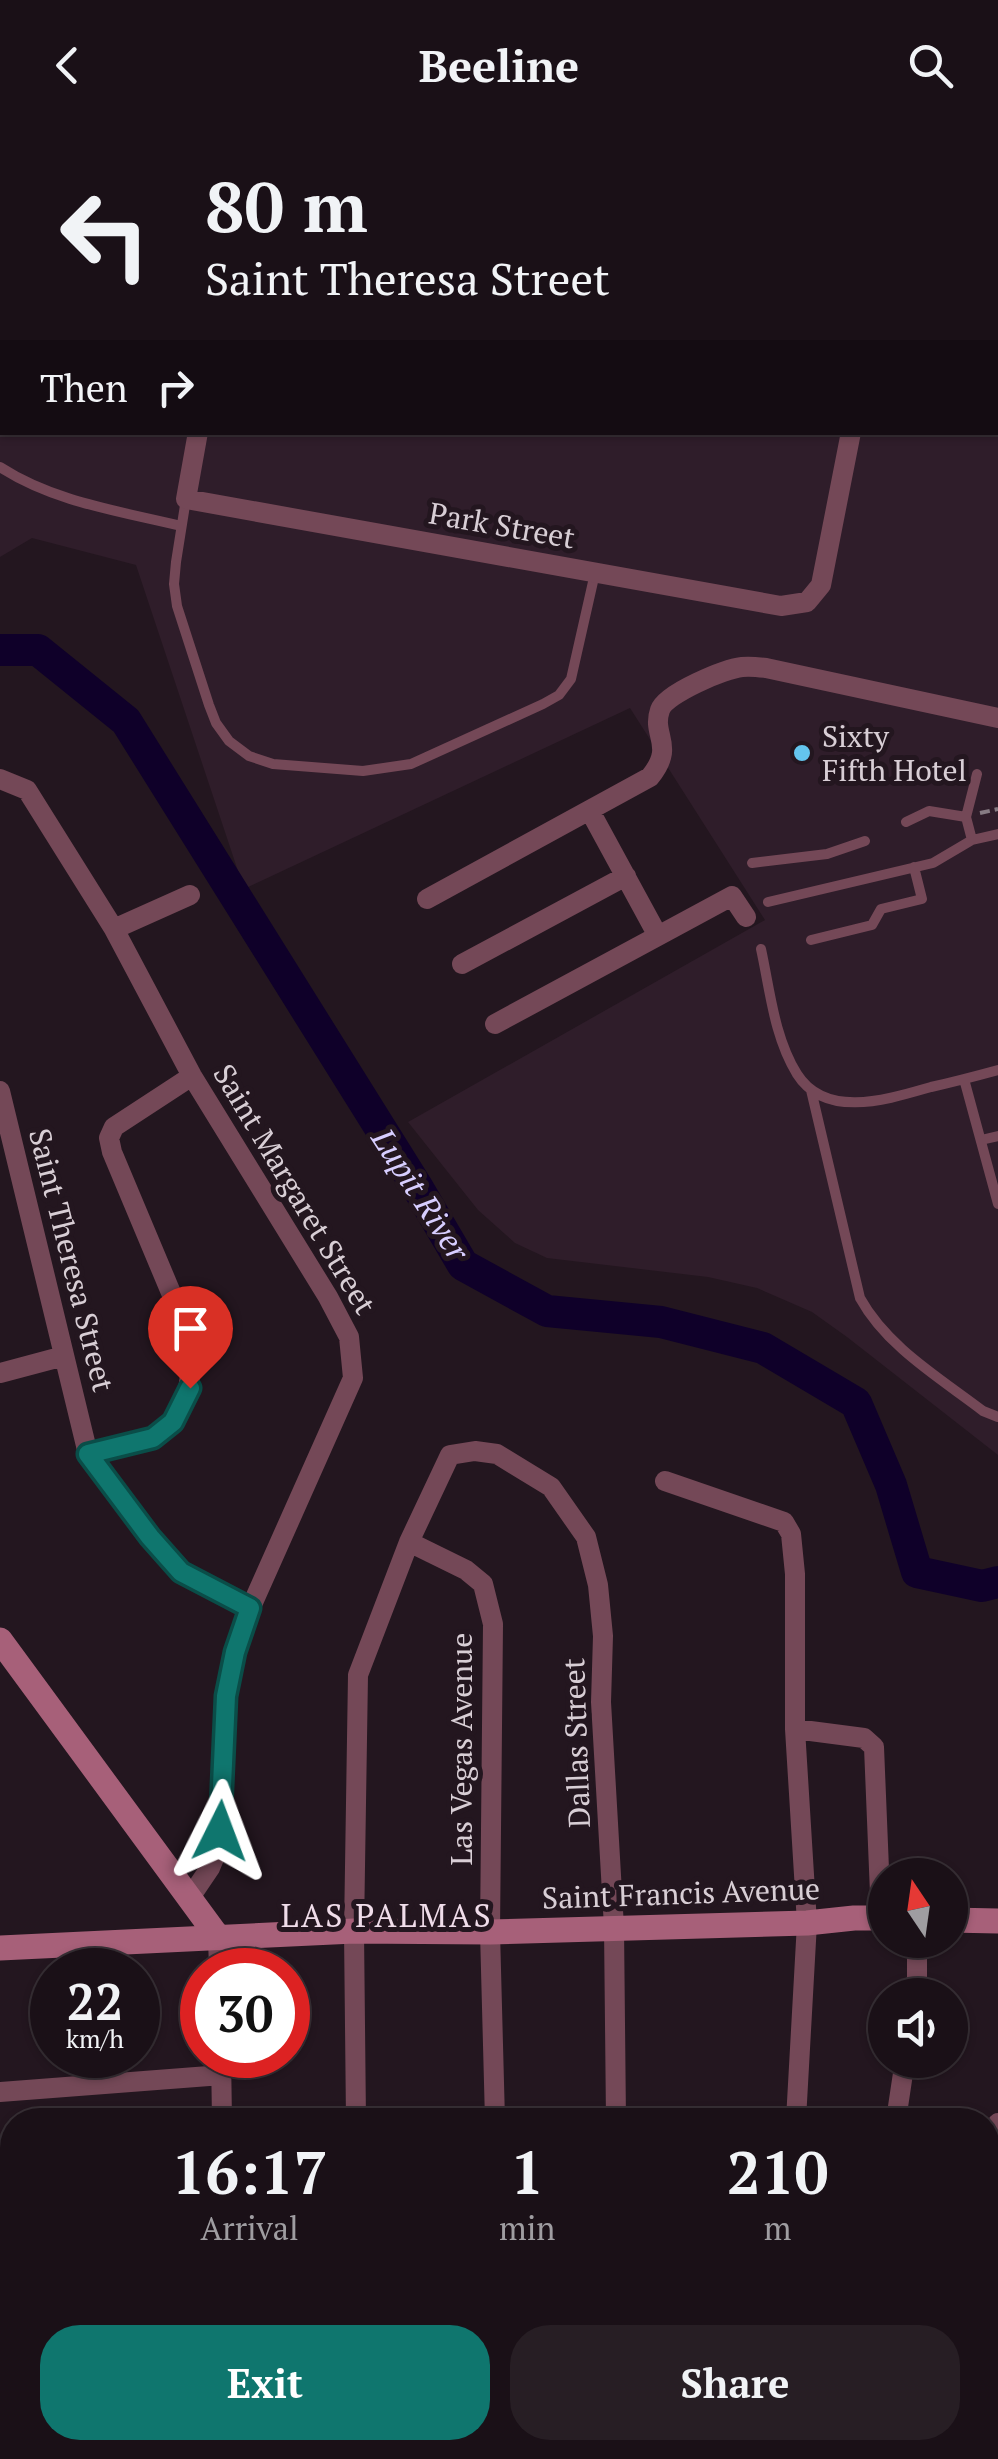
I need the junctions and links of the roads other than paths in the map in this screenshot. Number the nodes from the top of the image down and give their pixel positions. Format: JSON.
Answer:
{"nodes":[{"id":1,"x":0,"y":309,"type":"edge"},
{"id":2,"x":0,"y":346,"type":"edge"},
{"id":3,"x":197,"y":435,"type":"edge"},
{"id":4,"x":850,"y":435,"type":"edge"},
{"id":5,"x":0,"y":467,"type":"edge"},
{"id":6,"x":186,"y":499,"type":"junction"},
{"id":7,"x":180,"y":526,"type":"junction"},
{"id":8,"x":595,"y":572,"type":"junction"},
{"id":9,"x":998,"y":718,"type":"edge"},
{"id":10,"x":977,"y":774,"type":"dead end"},
{"id":11,"x":0,"y":779,"type":"edge"},
{"id":12,"x":590,"y":811,"type":"junction"},
{"id":13,"x":966,"y":817,"type":"junction"},
{"id":14,"x":906,"y":822,"type":"dead end"},
{"id":15,"x":998,"y":834,"type":"edge"},
{"id":16,"x":865,"y":840,"type":"dead end"},
{"id":17,"x":972,"y":840,"type":"junction"},
{"id":18,"x":752,"y":863,"type":"dead end"},
{"id":19,"x":914,"y":867,"type":"junction"},
{"id":20,"x":626,"y":876,"type":"junction"},
{"id":21,"x":190,"y":895,"type":"dead end"},
{"id":22,"x":427,"y":898,"type":"dead end"},
{"id":23,"x":768,"y":902,"type":"dead end"},
{"id":24,"x":746,"y":917,"type":"dead end"},
{"id":25,"x":114,"y":929,"type":"junction"},
{"id":26,"x":658,"y":936,"type":"junction"},
{"id":27,"x":811,"y":940,"type":"dead end"},
{"id":28,"x":761,"y":949,"type":"dead end"},
{"id":29,"x":462,"y":964,"type":"dead end"},
{"id":30,"x":495,"y":1024,"type":"dead end"},
{"id":31,"x":998,"y":1070,"type":"edge"},
{"id":32,"x":192,"y":1076,"type":"junction"},
{"id":33,"x":964,"y":1079,"type":"junction"},
{"id":34,"x":811,"y":1090,"type":"junction"},
{"id":35,"x":0,"y":1091,"type":"edge"},
{"id":36,"x":998,"y":1136,"type":"edge"},
{"id":37,"x":981,"y":1140,"type":"junction"},
{"id":38,"x":998,"y":1204,"type":"edge"},
{"id":39,"x":64,"y":1356,"type":"junction"},
{"id":40,"x":0,"y":1373,"type":"edge"},
{"id":41,"x":998,"y":1417,"type":"edge"},
{"id":42,"x":88,"y":1454,"type":"junction"},
{"id":43,"x":665,"y":1481,"type":"dead end"},
{"id":44,"x":409,"y":1542,"type":"junction"},
{"id":45,"x":250,"y":1608,"type":"junction"},
{"id":46,"x":0,"y":1640,"type":"edge"},
{"id":47,"x":795,"y":1730,"type":"junction"},
{"id":48,"x":880,"y":1858,"type":"edge"},
{"id":49,"x":190,"y":1899,"type":"junction"},
{"id":50,"x":868,"y":1919,"type":"edge"},
{"id":51,"x":968,"y":1920,"type":"edge"},
{"id":52,"x":998,"y":1921,"type":"edge"},
{"id":53,"x":807,"y":1923,"type":"junction"},
{"id":54,"x":614,"y":1927,"type":"junction"},
{"id":55,"x":354,"y":1931,"type":"junction"},
{"id":56,"x":490,"y":1932,"type":"junction"},
{"id":57,"x":218,"y":1937,"type":"junction"},
{"id":58,"x":0,"y":1948,"type":"edge"},
{"id":59,"x":218,"y":1948,"type":"edge"},
{"id":60,"x":180,"y":2070,"type":"edge"},
{"id":61,"x":222,"y":2078,"type":"edge"},
{"id":62,"x":902,"y":2078,"type":"edge"},
{"id":63,"x":0,"y":2092,"type":"edge"},
{"id":64,"x":222,"y":2108,"type":"edge"},
{"id":65,"x":356,"y":2108,"type":"edge"},
{"id":66,"x":495,"y":2108,"type":"edge"},
{"id":67,"x":616,"y":2108,"type":"edge"},
{"id":68,"x":797,"y":2108,"type":"edge"},
{"id":69,"x":898,"y":2108,"type":"edge"}],
"edges":[{"from":1,"to":2,"type":"lane"},
{"from":3,"to":6,"type":"street"},
{"from":4,"to":8,"type":"street","name":"Park Street"},
{"from":5,"to":7,"type":"lane"},
{"from":6,"to":7,"type":"lane"},
{"from":6,"to":8,"type":"street","name":"Park Street"},
{"from":7,"to":8,"type":"lane"},
{"from":9,"to":12,"type":"street"},
{"from":10,"to":13,"type":"lane"},
{"from":11,"to":25,"type":"street","name":"Saint Margaret Street"},
{"from":12,"to":20,"type":"street"},
{"from":12,"to":22,"type":"street"},
{"from":13,"to":14,"type":"lane"},
{"from":13,"to":17,"type":"lane"},
{"from":15,"to":17,"type":"lane"},
{"from":16,"to":18,"type":"lane"},
{"from":17,"to":19,"type":"lane"},
{"from":19,"to":23,"type":"lane"},
{"from":19,"to":27,"type":"lane"},
{"from":20,"to":26,"type":"street"},
{"from":20,"to":29,"type":"street"},
{"from":21,"to":25,"type":"street"},
{"from":24,"to":26,"type":"street"},
{"from":25,"to":32,"type":"street","name":"Saint Margaret Street"},
{"from":26,"to":30,"type":"street"},
{"from":28,"to":34,"type":"lane"},
{"from":31,"to":33,"type":"lane"},
{"from":32,"to":42,"type":"street"},
{"from":32,"to":45,"type":"street","name":"Saint Margaret Street"},
{"from":33,"to":34,"type":"lane"},
{"from":33,"to":37,"type":"lane"},
{"from":34,"to":41,"type":"lane"},
{"from":35,"to":39,"type":"street","name":"Saint Theresa Street"},
{"from":36,"to":37,"type":"lane"},
{"from":37,"to":38,"type":"lane"},
{"from":39,"to":40,"type":"street"},
{"from":39,"to":42,"type":"street","name":"Saint Theresa Street"},
{"from":42,"to":45,"type":"street","name":"Saint Theresa Street"},
{"from":43,"to":47,"type":"street"},
{"from":44,"to":54,"type":"street","name":"Dallas Street"},
{"from":44,"to":55,"type":"street"},
{"from":44,"to":56,"type":"street","name":"Las Vegas Avenue"},
{"from":45,"to":49,"type":"street","name":"Saint Margaret Street"},
{"from":46,"to":49,"type":"street"},
{"from":47,"to":48,"type":"street"},
{"from":47,"to":53,"type":"street"},
{"from":49,"to":57,"type":"street"},
{"from":50,"to":53,"type":"street","name":"Saint Francis Avenue"},
{"from":51,"to":52,"type":"street"},
{"from":53,"to":54,"type":"street","name":"Saint Francis Avenue"},
{"from":53,"to":68,"type":"street"},
{"from":54,"to":56,"type":"street","name":"Saint Francis Avenue"},
{"from":54,"to":67,"type":"street","name":"Dallas Street"},
{"from":55,"to":56,"type":"street","name":"Saint Francis Avenue"},
{"from":55,"to":57,"type":"street","name":"Saint Francis Avenue"},
{"from":55,"to":65,"type":"street"},
{"from":56,"to":66,"type":"street","name":"Las Vegas Avenue"},
{"from":57,"to":58,"type":"street","name":"Saint Francis Avenue"},
{"from":57,"to":59,"type":"street"},
{"from":60,"to":63,"type":"street"},
{"from":61,"to":64,"type":"street"},
{"from":62,"to":69,"type":"street"}]}
